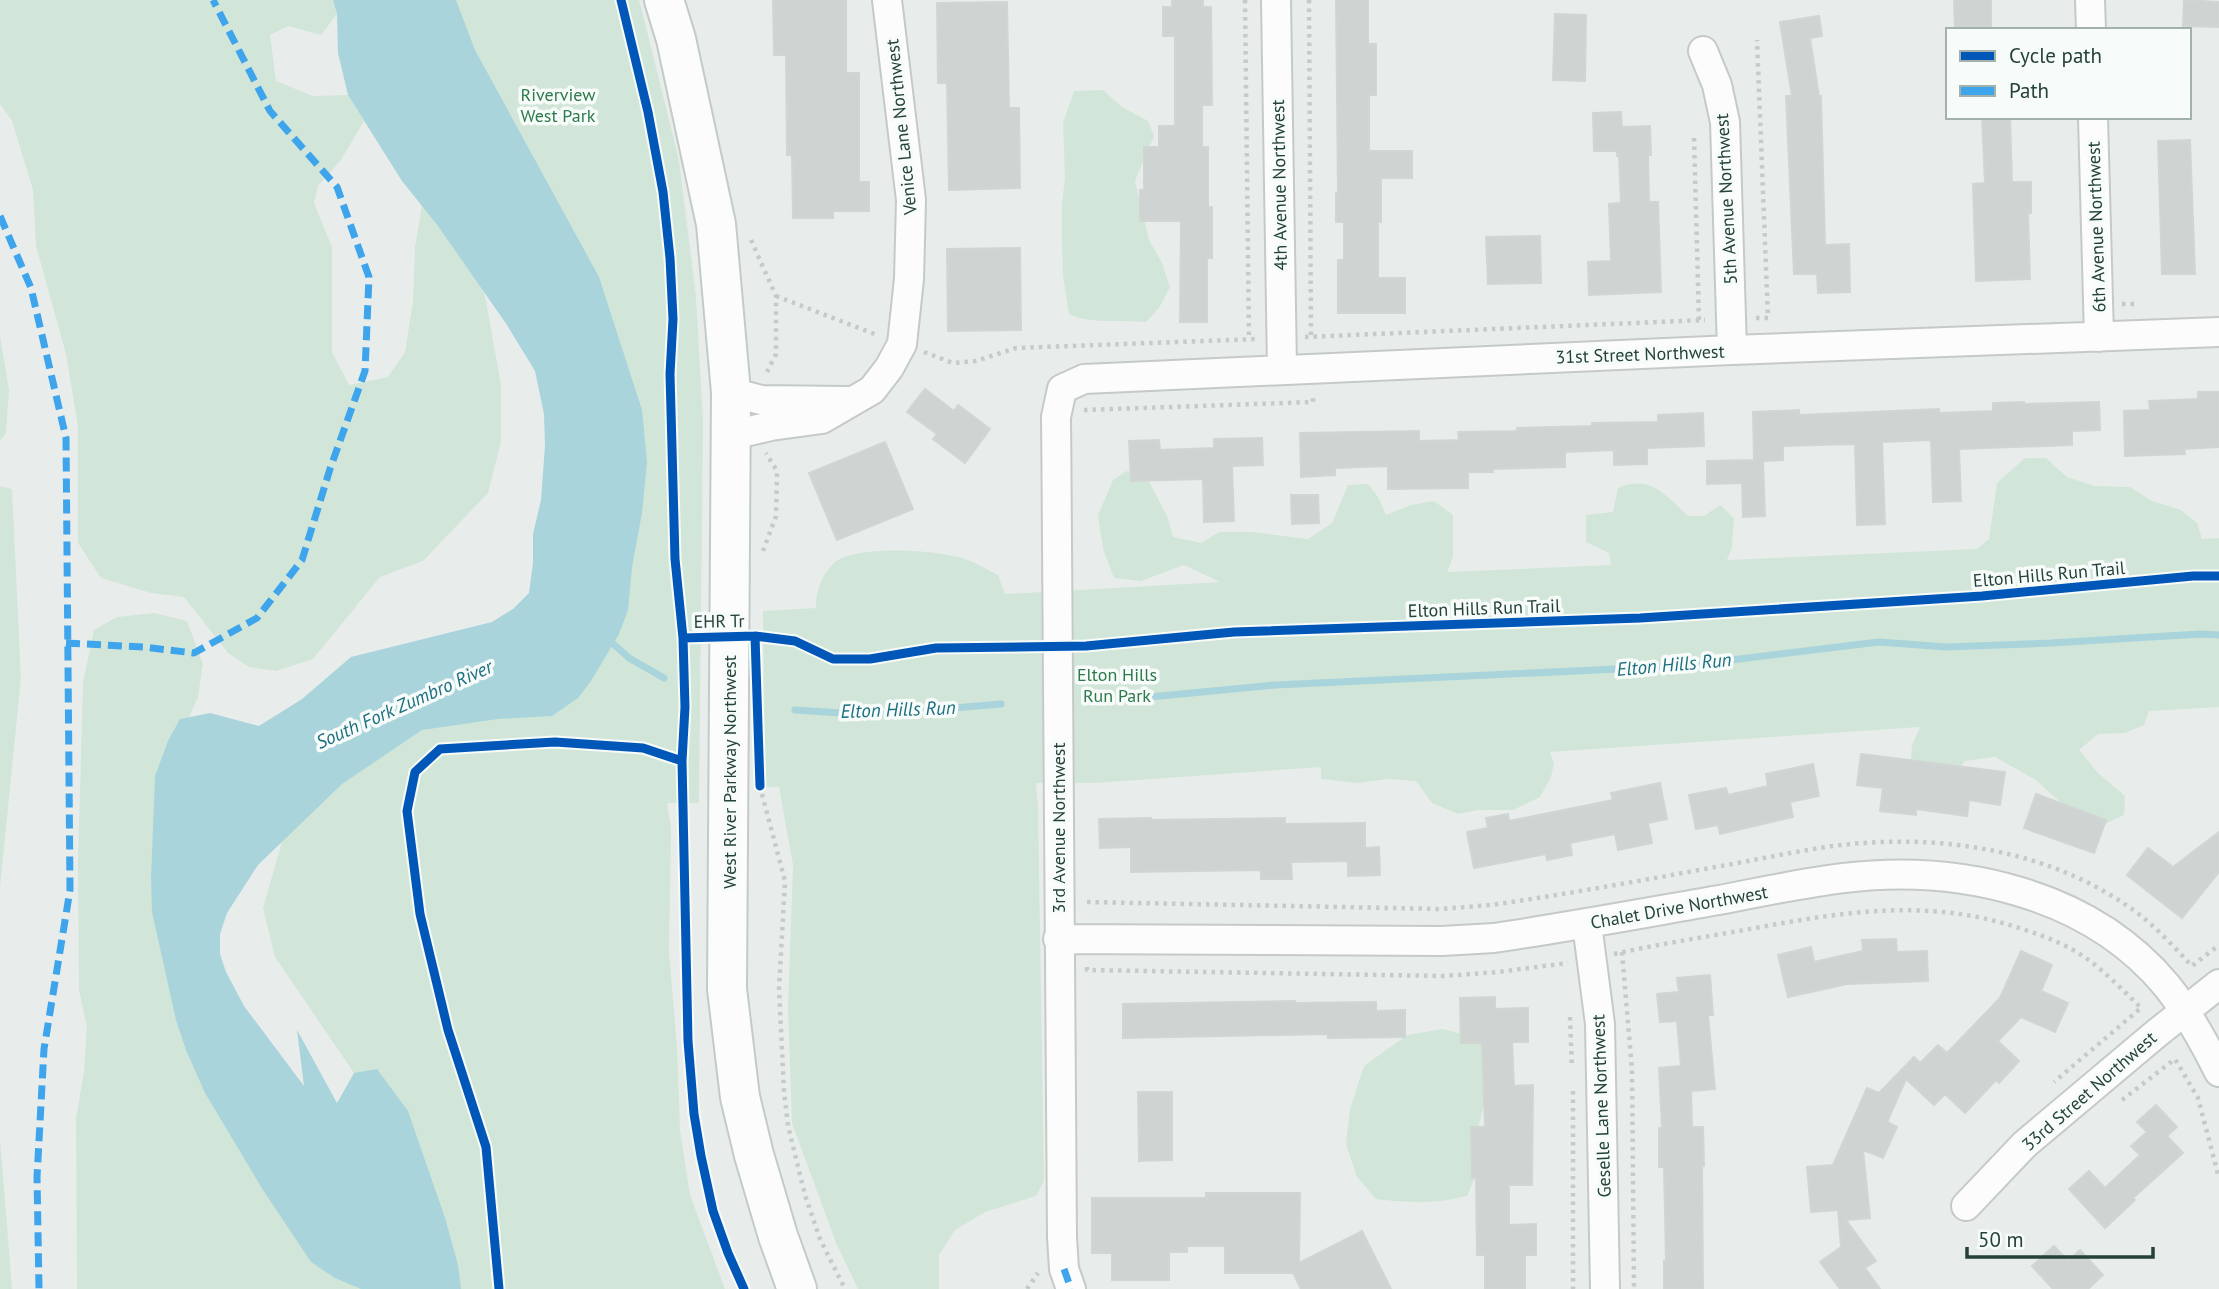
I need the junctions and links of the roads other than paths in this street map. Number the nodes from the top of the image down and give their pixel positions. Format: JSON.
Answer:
{"nodes":[{"id":1,"x":664,"y":0,"type":"edge"},
{"id":2,"x":887,"y":0,"type":"edge"},
{"id":3,"x":1276,"y":0,"type":"edge"},
{"id":4,"x":2090,"y":0,"type":"edge"},
{"id":5,"x":2091,"y":28,"type":"edge"},
{"id":6,"x":1703,"y":51,"type":"dead end"},
{"id":7,"x":2093,"y":119,"type":"edge"},
{"id":8,"x":2219,"y":332,"type":"edge"},
{"id":9,"x":2099,"y":337,"type":"junction"},
{"id":10,"x":1732,"y":350,"type":"junction"},
{"id":11,"x":1282,"y":369,"type":"junction"},
{"id":12,"x":746,"y":388,"type":"junction"},
{"id":13,"x":1062,"y":389,"type":"joint"},
{"id":14,"x":853,"y":401,"type":"junction"},
{"id":15,"x":747,"y":440,"type":"junction"},
{"id":16,"x":1587,"y":924,"type":"junction"},
{"id":17,"x":1058,"y":939,"type":"junction"},
{"id":18,"x":2219,"y":984,"type":"edge"},
{"id":19,"x":2184,"y":1010,"type":"junction"},
{"id":20,"x":2219,"y":1072,"type":"edge"},
{"id":21,"x":1966,"y":1206,"type":"dead end"},
{"id":22,"x":1068,"y":1279,"type":"edge"},
{"id":23,"x":797,"y":1289,"type":"edge"},
{"id":24,"x":1605,"y":1289,"type":"edge"}],
"edges":[{"from":1,"to":12,"type":"main road","name":"West River Parkway Northwest"},
{"from":2,"to":14,"type":"street","name":"Venice Lane Northwest"},
{"from":3,"to":11,"type":"street","name":"4th Avenue Northwest"},
{"from":4,"to":5,"type":"street"},
{"from":6,"to":10,"type":"street","name":"5th Avenue Northwest"},
{"from":7,"to":9,"type":"street","name":"6th Avenue Northwest"},
{"from":8,"to":9,"type":"street","name":"31st Street Northwest"},
{"from":9,"to":10,"type":"street","name":"31st Street Northwest"},
{"from":10,"to":11,"type":"street","name":"31st Street Northwest"},
{"from":11,"to":13,"type":"street","name":"31st Street Northwest"},
{"from":12,"to":14,"type":"street"},
{"from":12,"to":15,"type":"main road","name":"West River Parkway Northwest"},
{"from":13,"to":17,"type":"street","name":"3rd Avenue Northwest"},
{"from":14,"to":15,"type":"street","name":"Venice Lane Northwest"},
{"from":15,"to":23,"type":"main road","name":"West River Parkway Northwest"},
{"from":16,"to":17,"type":"street","name":"Chalet Drive Northwest"},
{"from":16,"to":19,"type":"street","name":"Chalet Drive Northwest"},
{"from":16,"to":24,"type":"street","name":"Geselle Lane Northwest"},
{"from":17,"to":22,"type":"street","name":"3rd Avenue Northwest"},
{"from":18,"to":19,"type":"street","name":"33rd Street Northwest"},
{"from":19,"to":20,"type":"street","name":"Chalet Drive Northwest"},
{"from":19,"to":21,"type":"street","name":"33rd Street Northwest"}]}
